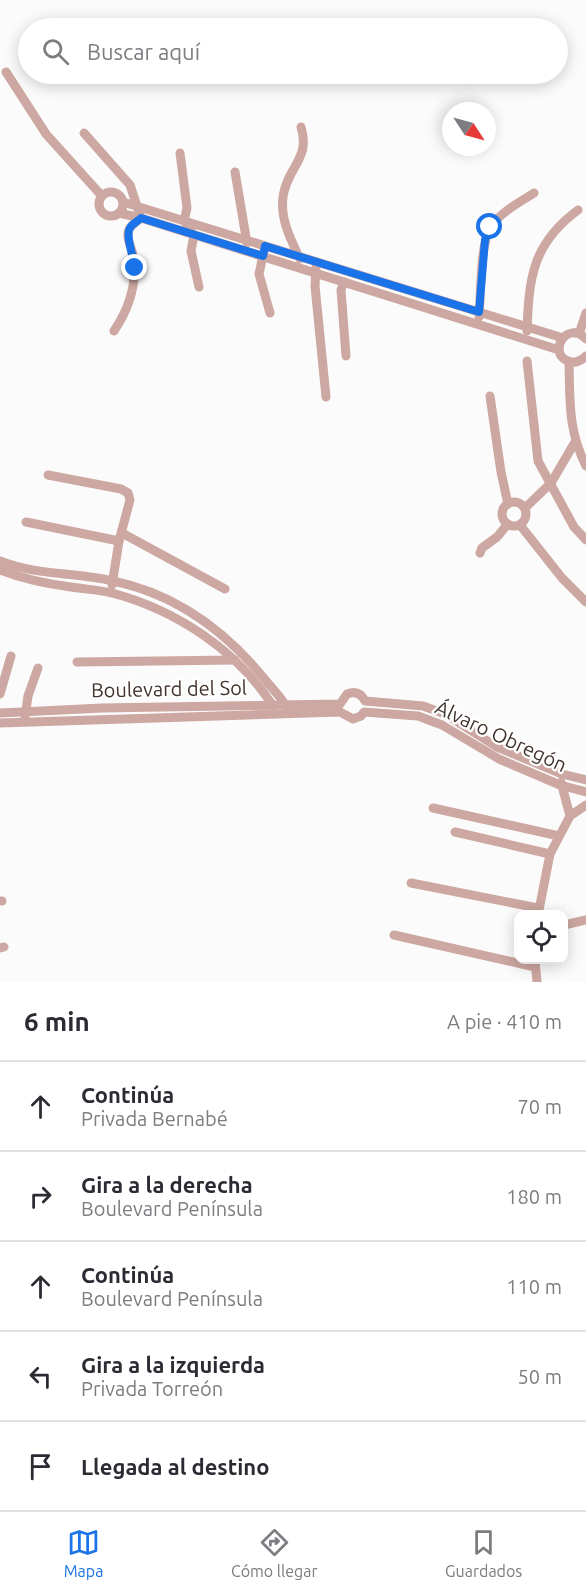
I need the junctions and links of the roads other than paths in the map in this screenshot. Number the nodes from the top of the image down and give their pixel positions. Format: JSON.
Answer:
{"nodes":[{"id":1,"x":6,"y":72,"type":"dead end"},
{"id":2,"x":302,"y":127,"type":"dead end"},
{"id":3,"x":84,"y":133,"type":"dead end"},
{"id":4,"x":180,"y":153,"type":"dead end"},
{"id":5,"x":236,"y":172,"type":"dead end"},
{"id":6,"x":534,"y":193,"type":"dead end"},
{"id":7,"x":101,"y":195,"type":"junction"},
{"id":8,"x":123,"y":202,"type":"junction"},
{"id":9,"x":138,"y":207,"type":"junction"},
{"id":10,"x":578,"y":210,"type":"dead end"},
{"id":11,"x":118,"y":213,"type":"junction"},
{"id":12,"x":141,"y":218,"type":"junction"},
{"id":13,"x":184,"y":221,"type":"junction"},
{"id":14,"x":194,"y":235,"type":"junction"},
{"id":15,"x":245,"y":240,"type":"junction"},
{"id":16,"x":265,"y":246,"type":"junction"},
{"id":17,"x":250,"y":252,"type":"junction"},
{"id":18,"x":263,"y":256,"type":"junction"},
{"id":19,"x":299,"y":256,"type":"junction"},
{"id":20,"x":316,"y":262,"type":"junction"},
{"id":21,"x":305,"y":269,"type":"junction"},
{"id":22,"x":315,"y":273,"type":"junction"},
{"id":23,"x":344,"y":282,"type":"junction"},
{"id":24,"x":199,"y":287,"type":"dead end"},
{"id":25,"x":479,"y":312,"type":"junction"},
{"id":26,"x":586,"y":313,"type":"edge"},
{"id":27,"x":270,"y":314,"type":"dead end"},
{"id":28,"x":478,"y":324,"type":"junction"},
{"id":29,"x":527,"y":327,"type":"junction"},
{"id":30,"x":114,"y":331,"type":"dead end"},
{"id":31,"x":576,"y":333,"type":"junction"},
{"id":32,"x":563,"y":338,"type":"junction"},
{"id":33,"x":527,"y":339,"type":"junction"},
{"id":34,"x":586,"y":339,"type":"edge"},
{"id":35,"x":559,"y":350,"type":"junction"},
{"id":36,"x":346,"y":356,"type":"dead end"},
{"id":37,"x":585,"y":358,"type":"edge"},
{"id":38,"x":527,"y":361,"type":"dead end"},
{"id":39,"x":569,"y":362,"type":"junction"},
{"id":40,"x":490,"y":396,"type":"dead end"},
{"id":41,"x":326,"y":397,"type":"dead end"},
{"id":42,"x":575,"y":442,"type":"junction"},
{"id":43,"x":586,"y":466,"type":"edge"},
{"id":44,"x":48,"y":476,"type":"dead end"},
{"id":45,"x":550,"y":483,"type":"junction"},
{"id":46,"x":508,"y":504,"type":"junction"},
{"id":47,"x":525,"y":508,"type":"junction"},
{"id":48,"x":26,"y":522,"type":"dead end"},
{"id":49,"x":508,"y":525,"type":"junction"},
{"id":50,"x":520,"y":525,"type":"junction"},
{"id":51,"x":120,"y":537,"type":"junction"},
{"id":52,"x":586,"y":540,"type":"edge"},
{"id":53,"x":480,"y":553,"type":"dead end"},
{"id":54,"x":0,"y":561,"type":"edge"},
{"id":55,"x":0,"y":570,"type":"edge"},
{"id":56,"x":112,"y":580,"type":"junction"},
{"id":57,"x":225,"y":589,"type":"dead end"},
{"id":58,"x":111,"y":593,"type":"junction"},
{"id":59,"x":586,"y":602,"type":"edge"},
{"id":60,"x":11,"y":656,"type":"dead end"},
{"id":61,"x":235,"y":660,"type":"junction"},
{"id":62,"x":77,"y":662,"type":"dead end"},
{"id":63,"x":38,"y":668,"type":"dead end"},
{"id":64,"x":0,"y":694,"type":"edge"},
{"id":65,"x":272,"y":704,"type":"junction"},
{"id":66,"x":285,"y":704,"type":"junction"},
{"id":67,"x":340,"y":708,"type":"junction"},
{"id":68,"x":0,"y":713,"type":"edge"},
{"id":69,"x":277,"y":715,"type":"junction"},
{"id":70,"x":291,"y":715,"type":"junction"},
{"id":71,"x":24,"y":717,"type":"junction"},
{"id":72,"x":0,"y":723,"type":"edge"},
{"id":73,"x":562,"y":774,"type":"junction"},
{"id":74,"x":586,"y":780,"type":"edge"},
{"id":75,"x":560,"y":785,"type":"junction"},
{"id":76,"x":586,"y":792,"type":"edge"},
{"id":77,"x":586,"y":805,"type":"edge"},
{"id":78,"x":433,"y":808,"type":"dead end"},
{"id":79,"x":570,"y":816,"type":"junction"},
{"id":80,"x":455,"y":832,"type":"dead end"},
{"id":81,"x":559,"y":836,"type":"junction"},
{"id":82,"x":550,"y":854,"type":"junction"},
{"id":83,"x":411,"y":883,"type":"dead end"},
{"id":84,"x":533,"y":910,"type":"edge"},
{"id":85,"x":538,"y":910,"type":"edge"},
{"id":86,"x":586,"y":920,"type":"edge"},
{"id":87,"x":568,"y":924,"type":"edge"},
{"id":88,"x":394,"y":935,"type":"dead end"},
{"id":89,"x":514,"y":959,"type":"edge"},
{"id":90,"x":535,"y":964,"type":"edge"},
{"id":91,"x":537,"y":982,"type":"edge"}],
"edges":[{"from":1,"to":7,"type":"street"},
{"from":2,"to":19,"type":"street"},
{"from":3,"to":9,"type":"street"},
{"from":4,"to":13,"type":"street"},
{"from":5,"to":15,"type":"street"},
{"from":6,"to":25,"type":"street"},
{"from":7,"to":8,"type":"street"},
{"from":7,"to":11,"type":"street"},
{"from":8,"to":9,"type":"street"},
{"from":8,"to":11,"type":"street"},
{"from":9,"to":12,"type":"street"},
{"from":9,"to":13,"type":"street"},
{"from":10,"to":29,"type":"street"},
{"from":11,"to":12,"type":"street"},
{"from":12,"to":14,"type":"street"},
{"from":12,"to":30,"type":"street"},
{"from":13,"to":14,"type":"street"},
{"from":13,"to":15,"type":"street"},
{"from":14,"to":17,"type":"street"},
{"from":14,"to":24,"type":"street"},
{"from":15,"to":16,"type":"street"},
{"from":15,"to":17,"type":"street"},
{"from":16,"to":18,"type":"street"},
{"from":16,"to":19,"type":"street"},
{"from":17,"to":18,"type":"street"},
{"from":18,"to":21,"type":"street"},
{"from":18,"to":27,"type":"street"},
{"from":19,"to":20,"type":"street"},
{"from":19,"to":21,"type":"street"},
{"from":20,"to":22,"type":"street"},
{"from":20,"to":25,"type":"street"},
{"from":21,"to":22,"type":"street"},
{"from":22,"to":23,"type":"street"},
{"from":22,"to":41,"type":"street"},
{"from":23,"to":28,"type":"street"},
{"from":23,"to":36,"type":"street"},
{"from":25,"to":28,"type":"street"},
{"from":25,"to":29,"type":"street"},
{"from":26,"to":31,"type":"street"},
{"from":28,"to":33,"type":"street"},
{"from":29,"to":32,"type":"street"},
{"from":29,"to":33,"type":"street"},
{"from":31,"to":32,"type":"street"},
{"from":31,"to":34,"type":"street"},
{"from":32,"to":35,"type":"street"},
{"from":33,"to":35,"type":"street"},
{"from":35,"to":39,"type":"street"},
{"from":37,"to":39,"type":"street"},
{"from":38,"to":45,"type":"street"},
{"from":39,"to":42,"type":"street"},
{"from":40,"to":46,"type":"street"},
{"from":42,"to":43,"type":"street"},
{"from":42,"to":45,"type":"street"},
{"from":44,"to":51,"type":"street"},
{"from":45,"to":47,"type":"street"},
{"from":45,"to":52,"type":"street"},
{"from":46,"to":47,"type":"street"},
{"from":46,"to":49,"type":"street"},
{"from":47,"to":50,"type":"street"},
{"from":48,"to":51,"type":"street"},
{"from":49,"to":50,"type":"street"},
{"from":49,"to":53,"type":"street"},
{"from":50,"to":59,"type":"street"},
{"from":51,"to":56,"type":"street"},
{"from":51,"to":57,"type":"street"},
{"from":54,"to":56,"type":"street"},
{"from":55,"to":58,"type":"street"},
{"from":56,"to":58,"type":"street"},
{"from":56,"to":66,"type":"street"},
{"from":58,"to":61,"type":"street"},
{"from":60,"to":64,"type":"street"},
{"from":61,"to":62,"type":"street"},
{"from":61,"to":65,"type":"street"},
{"from":63,"to":71,"type":"street"},
{"from":65,"to":66,"type":"street","name":"Boulevard del Sol"},
{"from":65,"to":69,"type":"street"},
{"from":65,"to":71,"type":"street","name":"Boulevard del Sol"},
{"from":66,"to":67,"type":"street","name":"Boulevard del Sol"},
{"from":66,"to":70,"type":"street"},
{"from":67,"to":70,"type":"street","name":"Boulevard del Sol"},
{"from":67,"to":73,"type":"street","name":"Álvaro Obregón"},
{"from":67,"to":75,"type":"street","name":"Álvaro Obregón"},
{"from":68,"to":71,"type":"street","name":"Boulevard del Sol"},
{"from":69,"to":70,"type":"street","name":"Boulevard del Sol"},
{"from":69,"to":71,"type":"street","name":"Boulevard del Sol"},
{"from":71,"to":72,"type":"street","name":"Boulevard del Sol"},
{"from":73,"to":74,"type":"street","name":"Álvaro Obregón"},
{"from":73,"to":75,"type":"street"},
{"from":75,"to":76,"type":"street","name":"Álvaro Obregón"},
{"from":75,"to":79,"type":"street"},
{"from":77,"to":79,"type":"street"},
{"from":78,"to":81,"type":"street"},
{"from":79,"to":81,"type":"street"},
{"from":80,"to":82,"type":"street"},
{"from":81,"to":82,"type":"street"},
{"from":82,"to":85,"type":"street"},
{"from":83,"to":84,"type":"street"},
{"from":86,"to":87,"type":"street"},
{"from":88,"to":89,"type":"street"},
{"from":90,"to":91,"type":"street"}]}
